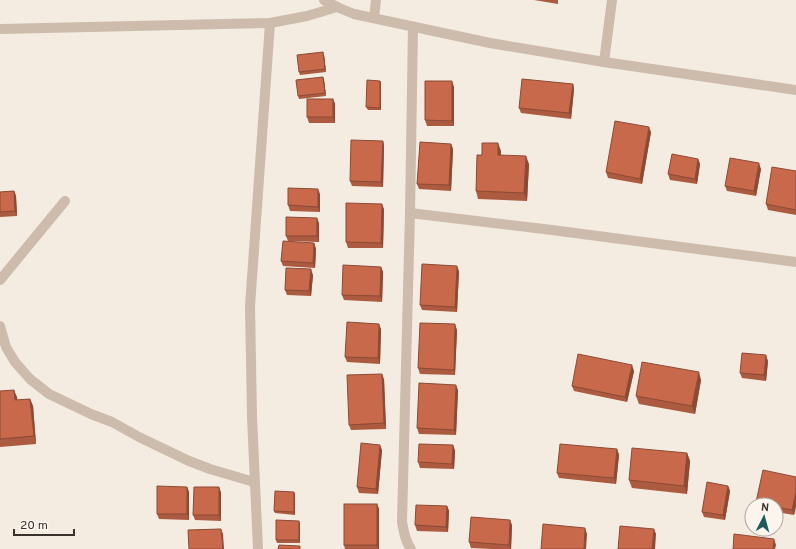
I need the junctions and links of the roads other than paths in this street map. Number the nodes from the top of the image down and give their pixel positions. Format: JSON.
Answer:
{"nodes":[{"id":1,"x":324,"y":0,"type":"edge"},
{"id":2,"x":376,"y":0,"type":"edge"},
{"id":3,"x":612,"y":0,"type":"edge"},
{"id":4,"x":337,"y":7,"type":"junction"},
{"id":5,"x":374,"y":18,"type":"junction"},
{"id":6,"x":270,"y":23,"type":"junction"},
{"id":7,"x":413,"y":27,"type":"junction"},
{"id":8,"x":0,"y":29,"type":"edge"},
{"id":9,"x":604,"y":62,"type":"junction"},
{"id":10,"x":796,"y":90,"type":"edge"},
{"id":11,"x":65,"y":201,"type":"dead end"},
{"id":12,"x":410,"y":214,"type":"junction"},
{"id":13,"x":796,"y":262,"type":"edge"},
{"id":14,"x":0,"y":280,"type":"edge"},
{"id":15,"x":0,"y":326,"type":"edge"},
{"id":16,"x":254,"y":482,"type":"junction"},
{"id":17,"x":258,"y":549,"type":"edge"},
{"id":18,"x":411,"y":549,"type":"edge"}],
"edges":[{"from":1,"to":4,"type":"street"},
{"from":2,"to":5,"type":"street"},
{"from":3,"to":9,"type":"street"},
{"from":4,"to":5,"type":"street"},
{"from":4,"to":6,"type":"street"},
{"from":5,"to":7,"type":"street"},
{"from":6,"to":8,"type":"street"},
{"from":6,"to":16,"type":"street"},
{"from":7,"to":9,"type":"street"},
{"from":7,"to":12,"type":"street"},
{"from":9,"to":10,"type":"street"},
{"from":11,"to":14,"type":"street"},
{"from":12,"to":13,"type":"street"},
{"from":12,"to":18,"type":"street"},
{"from":15,"to":16,"type":"street"},
{"from":16,"to":17,"type":"street"}]}
